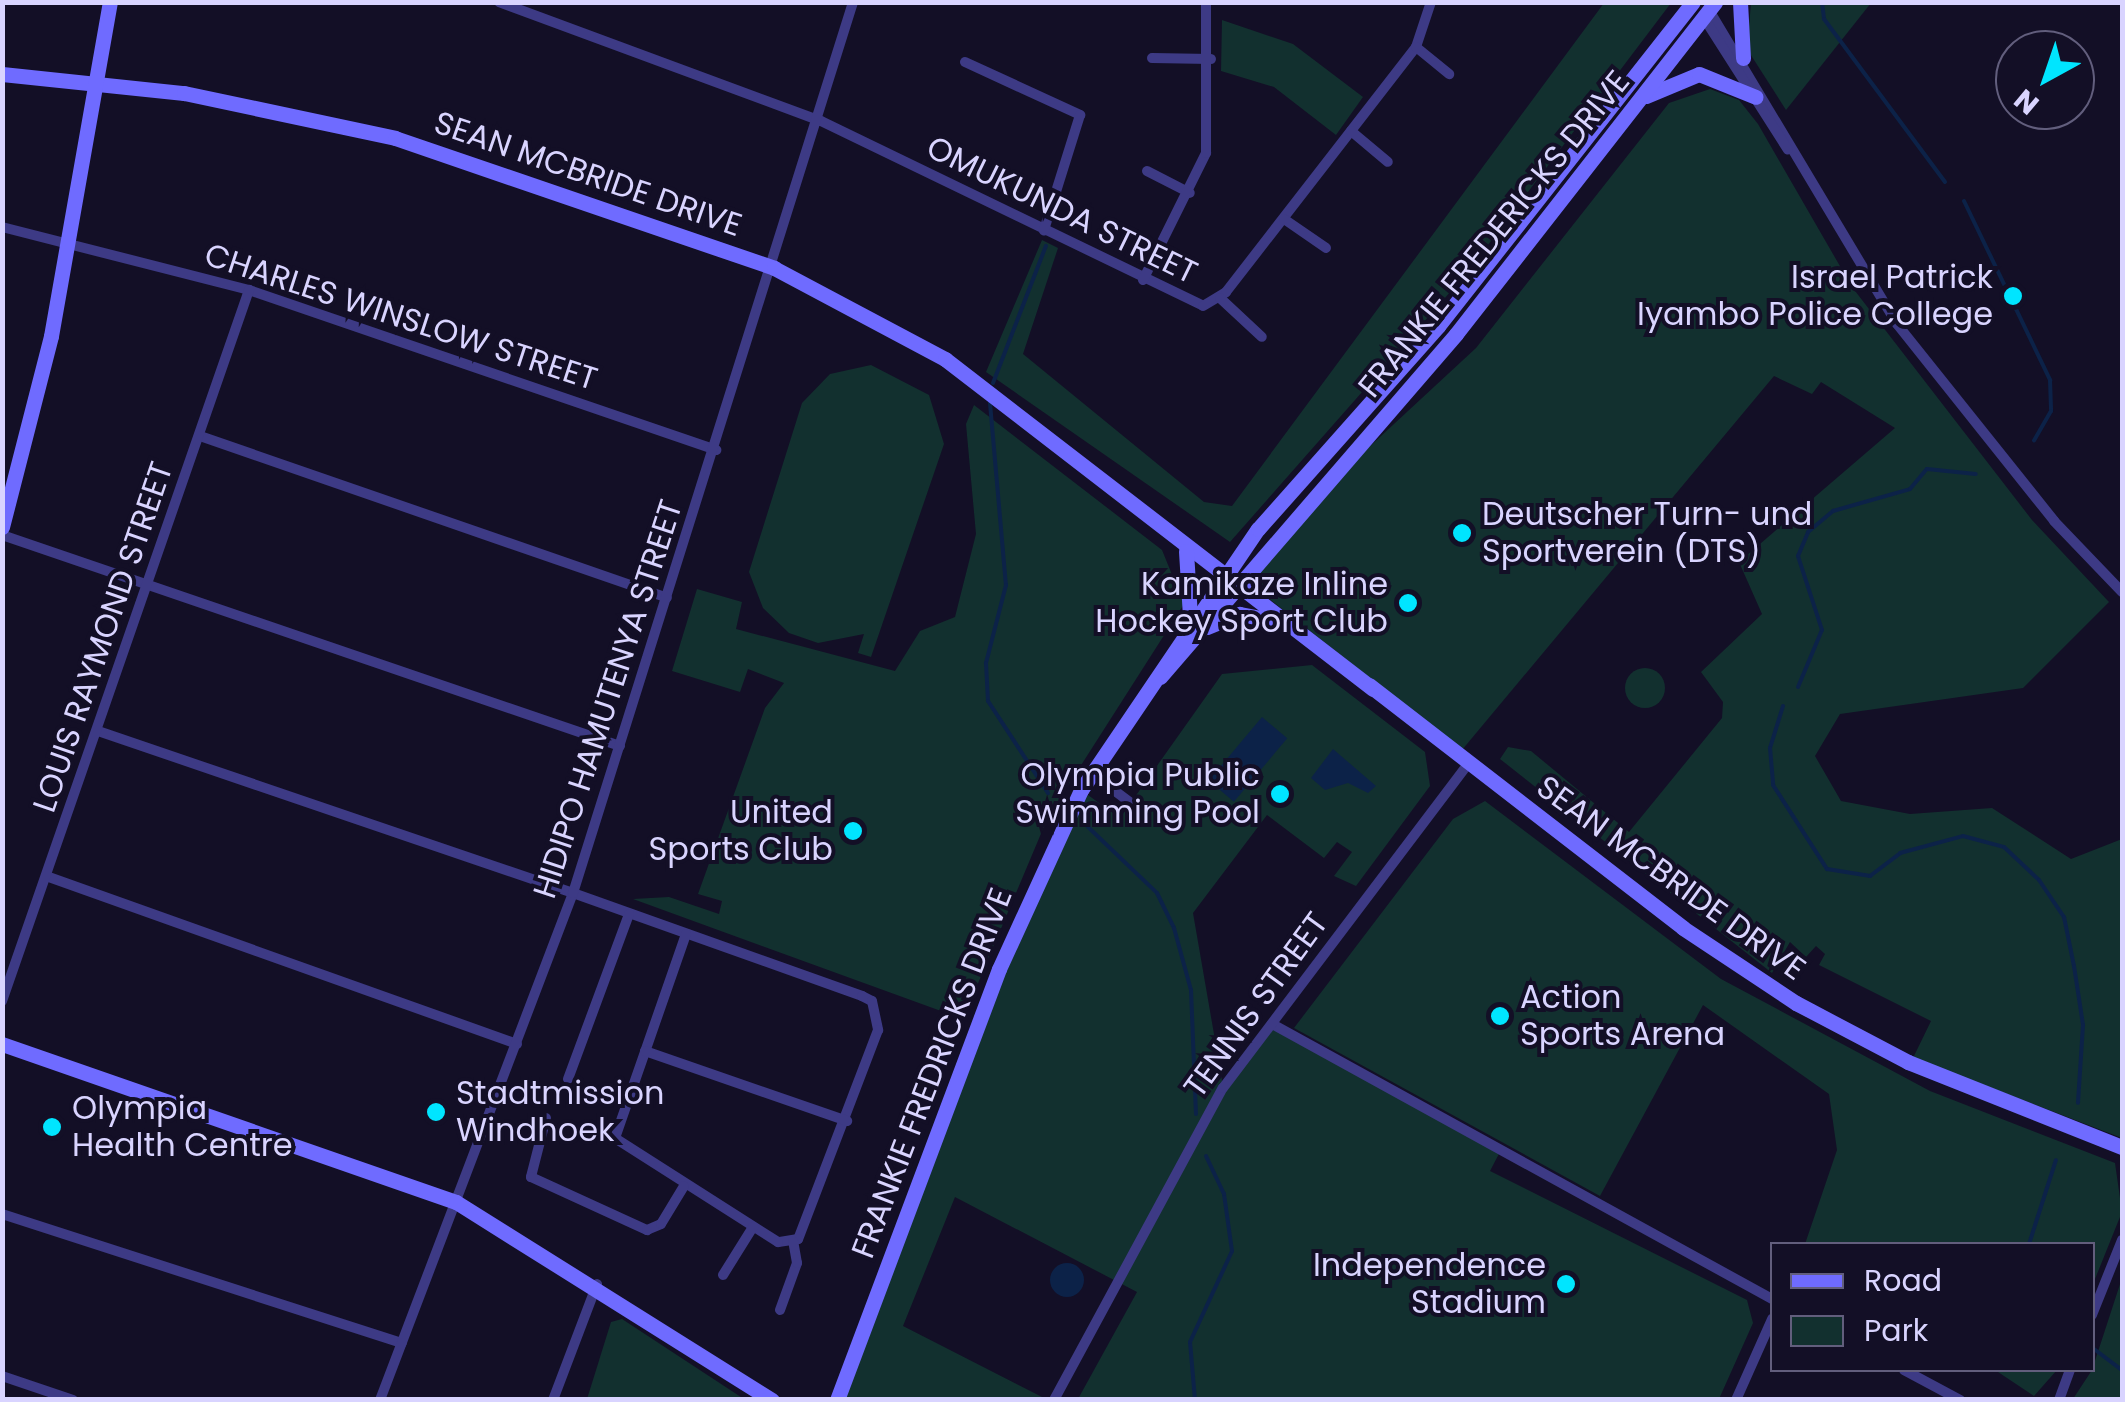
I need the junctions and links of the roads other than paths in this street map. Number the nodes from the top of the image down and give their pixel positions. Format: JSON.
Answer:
{"nodes":[{"id":1,"x":110,"y":2,"type":"edge"},
{"id":2,"x":499,"y":2,"type":"edge"},
{"id":3,"x":854,"y":2,"type":"edge"},
{"id":4,"x":1206,"y":2,"type":"edge"},
{"id":5,"x":1431,"y":2,"type":"edge"},
{"id":6,"x":1740,"y":2,"type":"edge"},
{"id":7,"x":1692,"y":3,"type":"edge"},
{"id":8,"x":1707,"y":8,"type":"edge"},
{"id":9,"x":1416,"y":47,"type":"junction"},
{"id":10,"x":1152,"y":58,"type":"dead end"},
{"id":11,"x":1742,"y":58,"type":"junction"},
{"id":12,"x":1211,"y":59,"type":"junction"},
{"id":13,"x":965,"y":62,"type":"dead end"},
{"id":14,"x":2,"y":74,"type":"edge"},
{"id":15,"x":1449,"y":74,"type":"dead end"},
{"id":16,"x":100,"y":83,"type":"junction"},
{"id":17,"x":1756,"y":97,"type":"junction"},
{"id":18,"x":1642,"y":98,"type":"junction"},
{"id":19,"x":821,"y":121,"type":"junction"},
{"id":20,"x":1351,"y":131,"type":"junction"},
{"id":21,"x":1388,"y":162,"type":"dead end"},
{"id":22,"x":1147,"y":172,"type":"dead end"},
{"id":23,"x":1190,"y":193,"type":"junction"},
{"id":24,"x":1830,"y":214,"type":"junction"},
{"id":25,"x":1284,"y":219,"type":"junction"},
{"id":26,"x":2,"y":227,"type":"edge"},
{"id":27,"x":1044,"y":230,"type":"junction"},
{"id":28,"x":69,"y":238,"type":"junction"},
{"id":29,"x":1326,"y":248,"type":"dead end"},
{"id":30,"x":774,"y":268,"type":"junction"},
{"id":31,"x":1143,"y":280,"type":"junction"},
{"id":32,"x":248,"y":290,"type":"junction"},
{"id":33,"x":1220,"y":298,"type":"junction"},
{"id":34,"x":1262,"y":337,"type":"dead end"},
{"id":35,"x":200,"y":436,"type":"junction"},
{"id":36,"x":716,"y":450,"type":"junction"},
{"id":37,"x":1098,"y":475,"type":"junction"},
{"id":38,"x":2,"y":527,"type":"edge"},
{"id":39,"x":2,"y":535,"type":"edge"},
{"id":40,"x":1186,"y":550,"type":"junction"},
{"id":41,"x":1230,"y":578,"type":"junction"},
{"id":42,"x":150,"y":588,"type":"junction"},
{"id":43,"x":2122,"y":592,"type":"edge"},
{"id":44,"x":667,"y":598,"type":"junction"},
{"id":45,"x":1190,"y":621,"type":"junction"},
{"id":46,"x":1279,"y":623,"type":"junction"},
{"id":47,"x":1194,"y":638,"type":"junction"},
{"id":48,"x":1153,"y":683,"type":"junction"},
{"id":49,"x":1373,"y":689,"type":"junction"},
{"id":50,"x":98,"y":731,"type":"junction"},
{"id":51,"x":620,"y":746,"type":"junction"},
{"id":52,"x":1469,"y":763,"type":"junction"},
{"id":53,"x":1091,"y":773,"type":"junction"},
{"id":54,"x":1130,"y":802,"type":"dead end"},
{"id":55,"x":46,"y":876,"type":"junction"},
{"id":56,"x":573,"y":893,"type":"junction"},
{"id":57,"x":630,"y":914,"type":"junction"},
{"id":58,"x":686,"y":934,"type":"junction"},
{"id":59,"x":2,"y":1001,"type":"edge"},
{"id":60,"x":1272,"y":1024,"type":"junction"},
{"id":61,"x":2,"y":1044,"type":"edge"},
{"id":62,"x":517,"y":1044,"type":"junction"},
{"id":63,"x":645,"y":1051,"type":"junction"},
{"id":64,"x":568,"y":1079,"type":"dead end"},
{"id":65,"x":546,"y":1118,"type":"dead end"},
{"id":66,"x":847,"y":1121,"type":"junction"},
{"id":67,"x":2122,"y":1148,"type":"edge"},
{"id":68,"x":684,"y":1186,"type":"junction"},
{"id":69,"x":456,"y":1202,"type":"junction"},
{"id":70,"x":2,"y":1214,"type":"edge"},
{"id":71,"x":753,"y":1227,"type":"junction"},
{"id":72,"x":2122,"y":1240,"type":"edge"},
{"id":73,"x":793,"y":1241,"type":"junction"},
{"id":74,"x":723,"y":1274,"type":"dead end"},
{"id":75,"x":597,"y":1282,"type":"junction"},
{"id":76,"x":1770,"y":1299,"type":"edge"},
{"id":77,"x":2095,"y":1307,"type":"edge"},
{"id":78,"x":780,"y":1310,"type":"dead end"},
{"id":79,"x":1770,"y":1324,"type":"edge"},
{"id":80,"x":402,"y":1343,"type":"junction"},
{"id":81,"x":1908,"y":1372,"type":"edge"},
{"id":82,"x":2069,"y":1372,"type":"edge"},
{"id":83,"x":2,"y":1376,"type":"edge"},
{"id":84,"x":2060,"y":1396,"type":"edge"},
{"id":85,"x":73,"y":1400,"type":"edge"},
{"id":86,"x":380,"y":1400,"type":"edge"},
{"id":87,"x":553,"y":1400,"type":"edge"},
{"id":88,"x":772,"y":1400,"type":"edge"},
{"id":89,"x":837,"y":1400,"type":"edge"},
{"id":90,"x":1054,"y":1400,"type":"edge"},
{"id":91,"x":1736,"y":1400,"type":"edge"},
{"id":92,"x":1960,"y":1400,"type":"edge"},
{"id":93,"x":2049,"y":1400,"type":"edge"}],
"edges":[{"from":1,"to":16,"type":"main road"},
{"from":2,"to":19,"type":"street","name":"OMUKUNDA STREET"},
{"from":3,"to":19,"type":"street","name":"HIDIPO HAMUTENYA STREET"},
{"from":4,"to":12,"type":"street"},
{"from":5,"to":9,"type":"street","name":"OMUKUNDA STREET"},
{"from":6,"to":11,"type":"main road"},
{"from":7,"to":8,"type":"main road"},
{"from":7,"to":41,"type":"main road","name":"FRANKIE FREDERICKS DRIVE"},
{"from":8,"to":11,"type":"street"},
{"from":8,"to":17,"type":"street"},
{"from":8,"to":18,"type":"main road","name":"FRANKIE FREDERICKS DRIVE"},
{"from":9,"to":15,"type":"street"},
{"from":9,"to":20,"type":"street","name":"OMUKUNDA STREET"},
{"from":10,"to":12,"type":"street"},
{"from":11,"to":24,"type":"street"},
{"from":12,"to":23,"type":"street"},
{"from":13,"to":27,"type":"street"},
{"from":14,"to":16,"type":"main road","name":"SEAN MCBRIDE DRIVE"},
{"from":16,"to":28,"type":"main road"},
{"from":16,"to":30,"type":"main road","name":"SEAN MCBRIDE DRIVE"},
{"from":17,"to":18,"type":"main road"},
{"from":17,"to":24,"type":"street"},
{"from":18,"to":41,"type":"main road","name":"FRANKIE FREDERICKS DRIVE"},
{"from":19,"to":27,"type":"street","name":"OMUKUNDA STREET"},
{"from":19,"to":30,"type":"street","name":"HIDIPO HAMUTENYA STREET"},
{"from":20,"to":21,"type":"street"},
{"from":20,"to":25,"type":"street","name":"OMUKUNDA STREET"},
{"from":22,"to":23,"type":"street"},
{"from":23,"to":31,"type":"street"},
{"from":24,"to":43,"type":"street"},
{"from":25,"to":29,"type":"street"},
{"from":25,"to":33,"type":"street","name":"OMUKUNDA STREET"},
{"from":26,"to":28,"type":"street","name":"CHARLES WINSLOW STREET"},
{"from":27,"to":31,"type":"street","name":"OMUKUNDA STREET"},
{"from":28,"to":32,"type":"street","name":"CHARLES WINSLOW STREET"},
{"from":28,"to":38,"type":"main road"},
{"from":30,"to":36,"type":"street","name":"HIDIPO HAMUTENYA STREET"},
{"from":30,"to":37,"type":"main road","name":"SEAN MCBRIDE DRIVE"},
{"from":31,"to":33,"type":"street","name":"OMUKUNDA STREET"},
{"from":32,"to":35,"type":"street","name":"LOUIS RAYMOND STREET"},
{"from":32,"to":36,"type":"street","name":"CHARLES WINSLOW STREET"},
{"from":33,"to":34,"type":"street"},
{"from":35,"to":42,"type":"street","name":"LOUIS RAYMOND STREET"},
{"from":35,"to":44,"type":"street"},
{"from":36,"to":44,"type":"street","name":"HIDIPO HAMUTENYA STREET"},
{"from":37,"to":40,"type":"main road","name":"SEAN MCBRIDE DRIVE"},
{"from":37,"to":41,"type":"main road","name":"SEAN MCBRIDE DRIVE"},
{"from":39,"to":42,"type":"street"},
{"from":40,"to":41,"type":"main road","name":"SEAN MCBRIDE DRIVE"},
{"from":40,"to":45,"type":"main road"},
{"from":41,"to":45,"type":"main road","name":"FRANKIE FREDRICKS DRIVE"},
{"from":41,"to":46,"type":"main road","name":"SEAN MCBRIDE DRIVE"},
{"from":41,"to":47,"type":"main road","name":"FRANKIE FREDRICKS DRIVE"},
{"from":41,"to":49,"type":"main road","name":"SEAN MCBRIDE DRIVE"},
{"from":42,"to":50,"type":"street","name":"LOUIS RAYMOND STREET"},
{"from":42,"to":51,"type":"street"},
{"from":44,"to":51,"type":"street","name":"HIDIPO HAMUTENYA STREET"},
{"from":45,"to":48,"type":"main road","name":"FRANKIE FREDRICKS DRIVE"},
{"from":46,"to":47,"type":"main road"},
{"from":46,"to":49,"type":"main road","name":"SEAN MCBRIDE DRIVE"},
{"from":47,"to":48,"type":"main road","name":"FRANKIE FREDRICKS DRIVE"},
{"from":48,"to":53,"type":"main road","name":"FRANKIE FREDRICKS DRIVE"},
{"from":49,"to":52,"type":"main road","name":"SEAN MCBRIDE DRIVE"},
{"from":50,"to":55,"type":"street","name":"LOUIS RAYMOND STREET"},
{"from":50,"to":56,"type":"street"},
{"from":51,"to":56,"type":"street","name":"HIDIPO HAMUTENYA STREET"},
{"from":52,"to":60,"type":"street","name":"TENNIS STREET"},
{"from":52,"to":67,"type":"main road","name":"SEAN MCBRIDE DRIVE"},
{"from":53,"to":54,"type":"street"},
{"from":53,"to":89,"type":"main road","name":"FRANKIE FREDRICKS DRIVE"},
{"from":55,"to":59,"type":"street","name":"LOUIS RAYMOND STREET"},
{"from":55,"to":62,"type":"street"},
{"from":56,"to":57,"type":"street"},
{"from":56,"to":62,"type":"street","name":"HIDIPO HAMUTENYA STREET"},
{"from":57,"to":58,"type":"street"},
{"from":57,"to":64,"type":"street"},
{"from":58,"to":63,"type":"street"},
{"from":58,"to":66,"type":"street"},
{"from":60,"to":76,"type":"street"},
{"from":60,"to":90,"type":"street","name":"TENNIS STREET"},
{"from":61,"to":69,"type":"main road"},
{"from":62,"to":69,"type":"street","name":"HIDIPO HAMUTENYA STREET"},
{"from":63,"to":66,"type":"street"},
{"from":63,"to":68,"type":"street"},
{"from":65,"to":68,"type":"street"},
{"from":66,"to":73,"type":"street"},
{"from":68,"to":71,"type":"street"},
{"from":69,"to":75,"type":"main road"},
{"from":69,"to":80,"type":"street","name":"HIDIPO HAMUTENYA STREET"},
{"from":70,"to":80,"type":"street"},
{"from":71,"to":73,"type":"street"},
{"from":71,"to":74,"type":"street"},
{"from":72,"to":77,"type":"street"},
{"from":73,"to":78,"type":"street"},
{"from":75,"to":87,"type":"street"},
{"from":75,"to":88,"type":"main road"},
{"from":79,"to":91,"type":"street"},
{"from":80,"to":86,"type":"street","name":"HIDIPO HAMUTENYA STREET"},
{"from":81,"to":92,"type":"street"},
{"from":82,"to":84,"type":"street"},
{"from":83,"to":85,"type":"street"},
{"from":84,"to":93,"type":"street"}]}
